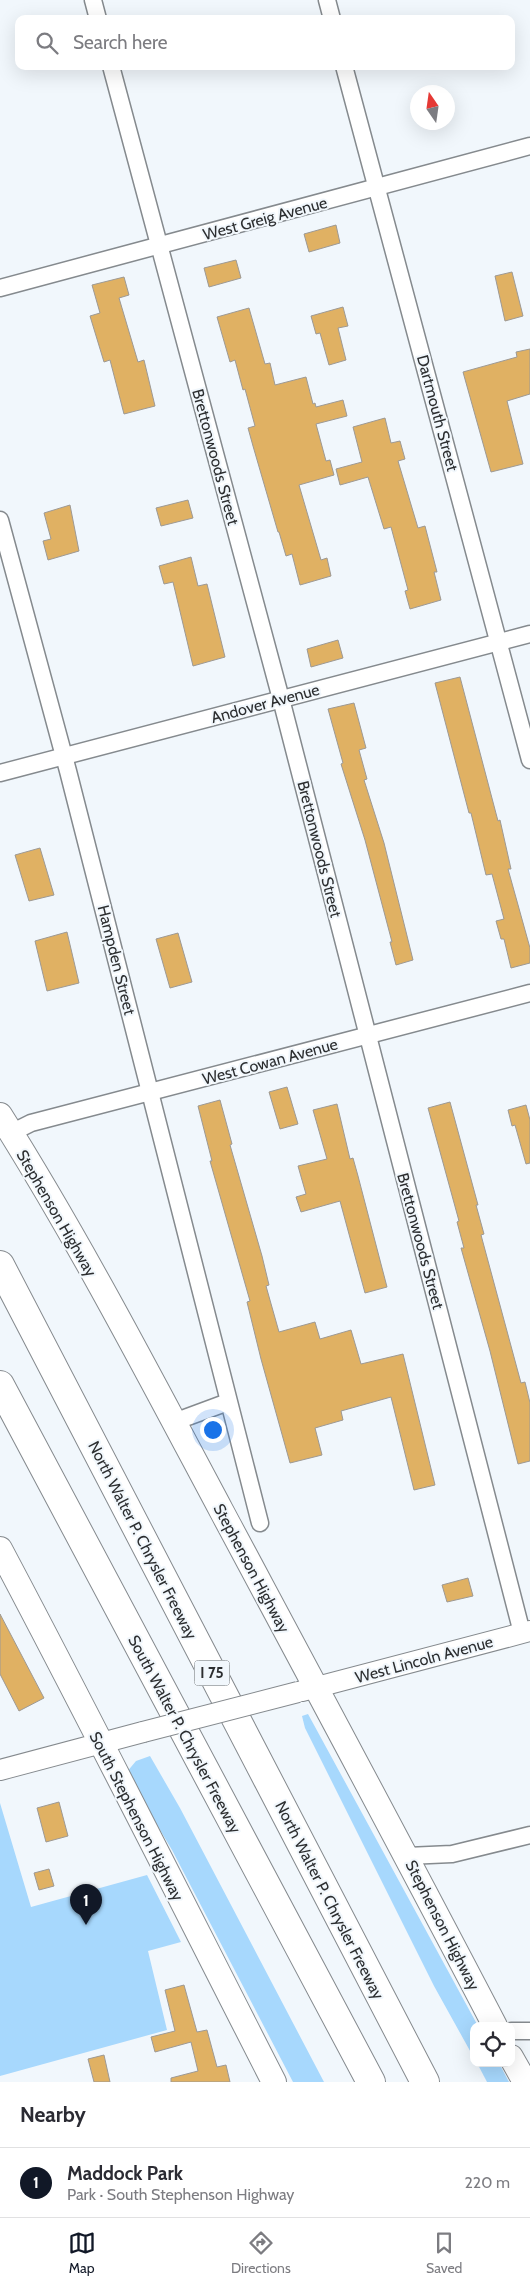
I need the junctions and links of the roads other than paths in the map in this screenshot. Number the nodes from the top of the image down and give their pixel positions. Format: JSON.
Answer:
{"nodes":[{"id":1,"x":93,"y":0,"type":"edge"},
{"id":2,"x":327,"y":0,"type":"edge"},
{"id":3,"x":97,"y":15,"type":"edge"},
{"id":4,"x":331,"y":15,"type":"edge"},
{"id":5,"x":112,"y":70,"type":"edge"},
{"id":6,"x":345,"y":70,"type":"edge"},
{"id":7,"x":530,"y":146,"type":"edge"},
{"id":8,"x":377,"y":188,"type":"junction"},
{"id":9,"x":160,"y":246,"type":"junction"},
{"id":10,"x":0,"y":288,"type":"edge"},
{"id":11,"x":0,"y":520,"type":"edge"},
{"id":12,"x":530,"y":634,"type":"edge"},
{"id":13,"x":499,"y":642,"type":"junction"},
{"id":14,"x":281,"y":698,"type":"junction"},
{"id":15,"x":64,"y":756,"type":"junction"},
{"id":16,"x":530,"y":760,"type":"edge"},
{"id":17,"x":0,"y":773,"type":"edge"},
{"id":18,"x":530,"y":993,"type":"edge"},
{"id":19,"x":368,"y":1035,"type":"junction"},
{"id":20,"x":150,"y":1092,"type":"junction"},
{"id":21,"x":6,"y":1124,"type":"edge"},
{"id":22,"x":0,"y":1264,"type":"edge"},
{"id":23,"x":0,"y":1386,"type":"edge"},
{"id":24,"x":228,"y":1402,"type":"junction"},
{"id":25,"x":174,"y":1422,"type":"junction"},
{"id":26,"x":260,"y":1523,"type":"dead end"},
{"id":27,"x":0,"y":1550,"type":"edge"},
{"id":28,"x":526,"y":1632,"type":"edge"},
{"id":29,"x":308,"y":1690,"type":"junction"},
{"id":30,"x":100,"y":1743,"type":"junction"},
{"id":31,"x":0,"y":1770,"type":"edge"},
{"id":32,"x":530,"y":1835,"type":"edge"},
{"id":33,"x":407,"y":1856,"type":"junction"},
{"id":34,"x":316,"y":1980,"type":"junction"},
{"id":35,"x":493,"y":2022,"type":"edge"},
{"id":36,"x":530,"y":2030,"type":"edge"},
{"id":37,"x":515,"y":2031,"type":"edge"},
{"id":38,"x":515,"y":2064,"type":"edge"},
{"id":39,"x":274,"y":2082,"type":"edge"},
{"id":40,"x":354,"y":2082,"type":"edge"},
{"id":41,"x":371,"y":2082,"type":"edge"},
{"id":42,"x":424,"y":2082,"type":"edge"},
{"id":43,"x":525,"y":2082,"type":"edge"}],
"edges":[{"from":1,"to":3,"type":"street"},
{"from":2,"to":4,"type":"street"},
{"from":5,"to":9,"type":"street","name":"Brettonwoods Street"},
{"from":6,"to":8,"type":"street","name":"Dartmouth Street"},
{"from":7,"to":8,"type":"street","name":"West Greig Avenue"},
{"from":8,"to":9,"type":"street","name":"West Greig Avenue"},
{"from":8,"to":13,"type":"street","name":"Dartmouth Street"},
{"from":9,"to":10,"type":"street","name":"West Greig Avenue"},
{"from":9,"to":14,"type":"street","name":"Brettonwoods Street"},
{"from":11,"to":15,"type":"street","name":"Hampden Street"},
{"from":12,"to":13,"type":"street","name":"Andover Avenue"},
{"from":13,"to":14,"type":"street","name":"Andover Avenue"},
{"from":13,"to":16,"type":"street","name":"Dartmouth Street"},
{"from":14,"to":15,"type":"street","name":"Andover Avenue"},
{"from":14,"to":19,"type":"street","name":"Brettonwoods Street"},
{"from":15,"to":17,"type":"street","name":"Andover Avenue"},
{"from":15,"to":20,"type":"street","name":"Hampden Street"},
{"from":18,"to":19,"type":"street","name":"West Cowan Avenue"},
{"from":19,"to":20,"type":"street","name":"West Cowan Avenue"},
{"from":19,"to":28,"type":"street","name":"Brettonwoods Street"},
{"from":20,"to":21,"type":"street","name":"West Cowan Avenue"},
{"from":20,"to":24,"type":"street","name":"Hampden Street"},
{"from":21,"to":25,"type":"main road","name":"Stephenson Highway"},
{"from":22,"to":42,"type":"highway","name":"North Walter P. Chrysler Freeway","number":"I 75"},
{"from":23,"to":34,"type":"highway","name":"South Walter P. Chrysler Freeway"},
{"from":24,"to":25,"type":"street"},
{"from":24,"to":26,"type":"street","name":"Hampden Street"},
{"from":25,"to":29,"type":"main road","name":"Stephenson Highway"},
{"from":27,"to":30,"type":"main road","name":"South Stephenson Highway"},
{"from":28,"to":29,"type":"street","name":"West Lincoln Avenue"},
{"from":29,"to":30,"type":"street","name":"West Lincoln Avenue","bridge":true},
{"from":29,"to":33,"type":"main road","name":"Stephenson Highway"},
{"from":30,"to":31,"type":"street","name":"West Lincoln Avenue"},
{"from":30,"to":39,"type":"main road","name":"South Stephenson Highway"},
{"from":32,"to":33,"type":"street"},
{"from":33,"to":35,"type":"main road","name":"Stephenson Highway"},
{"from":34,"to":40,"type":"highway"},
{"from":34,"to":41,"type":"highway","name":"South Walter P. Chrysler Freeway"},
{"from":36,"to":37,"type":"street"},
{"from":38,"to":43,"type":"main road"}]}
